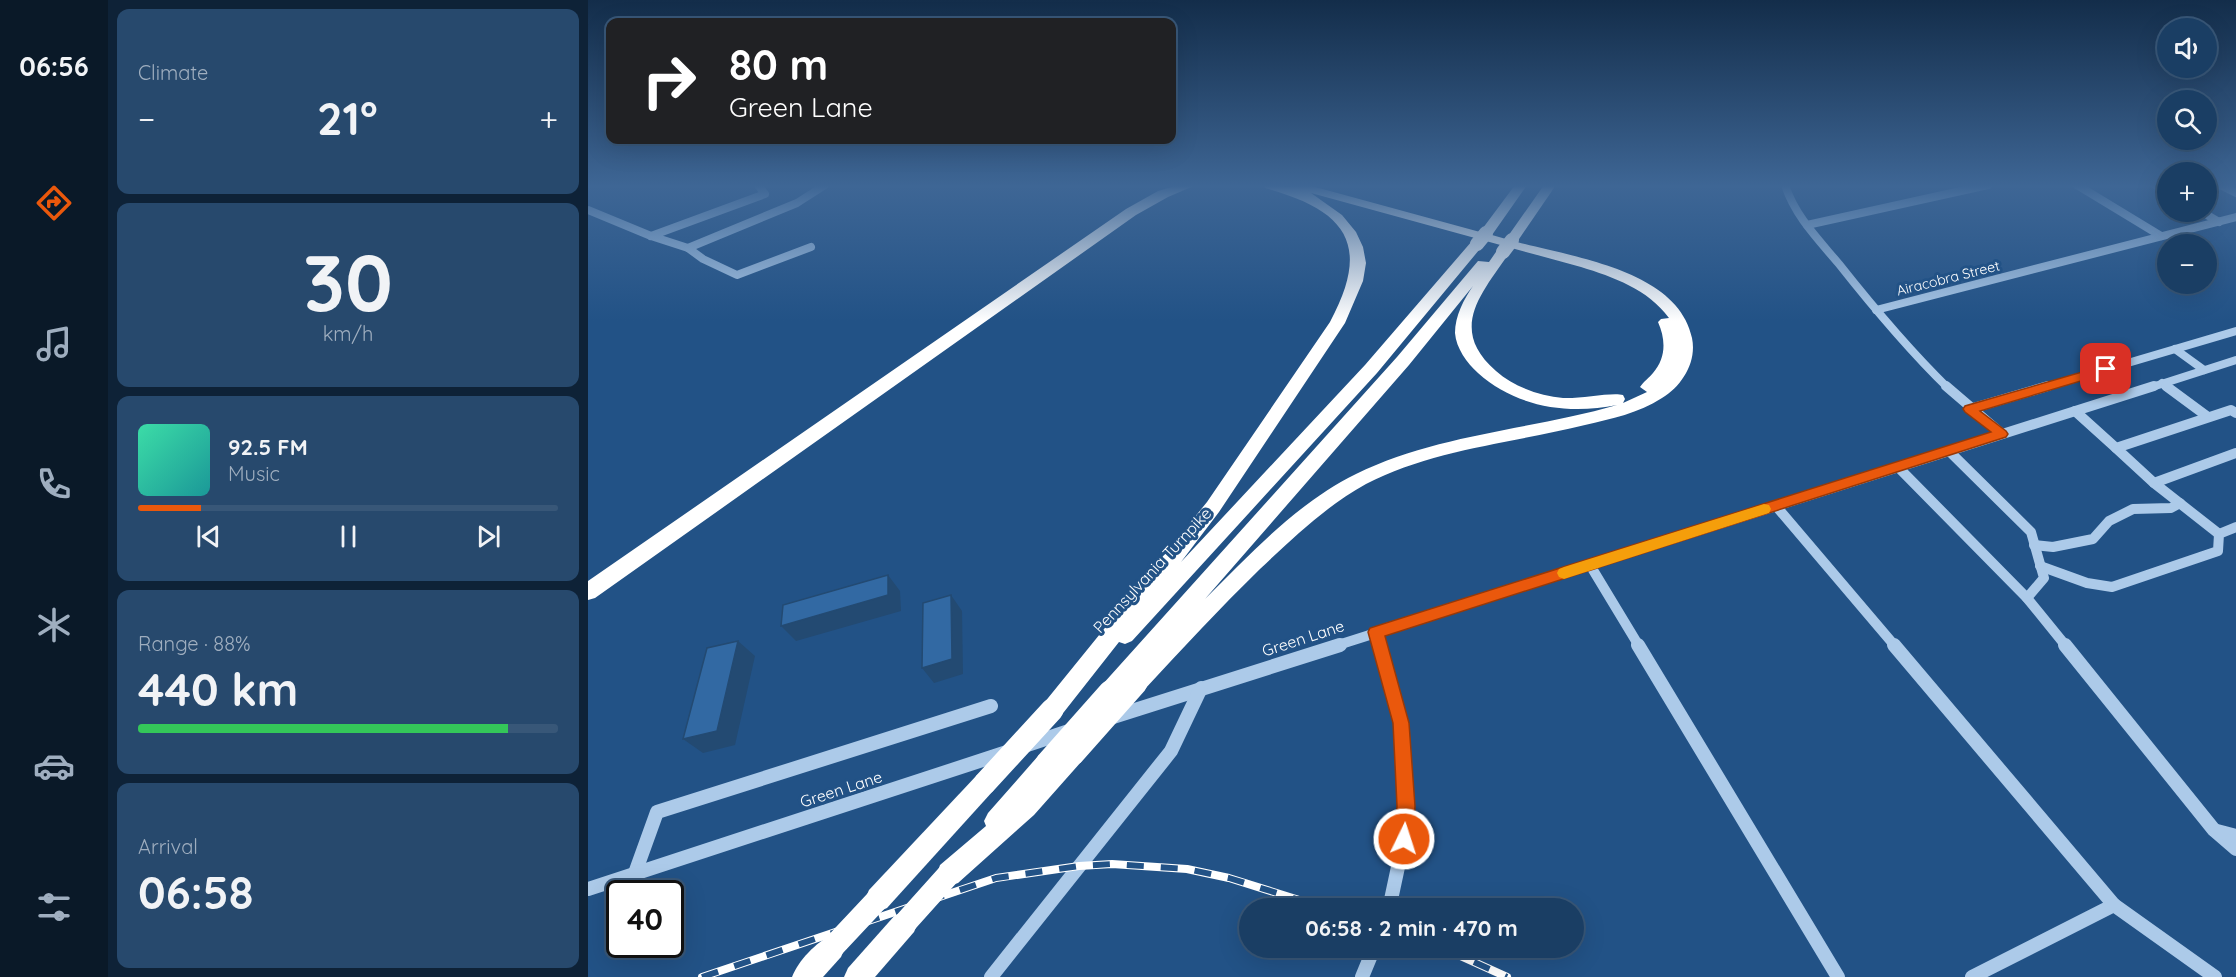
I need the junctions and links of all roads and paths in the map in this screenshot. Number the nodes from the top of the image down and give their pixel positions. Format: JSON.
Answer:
{"nodes":[{"id":1,"x":638,"y":231,"type":"edge"},
{"id":2,"x":666,"y":231,"type":"edge"},
{"id":3,"x":730,"y":231,"type":"edge"},
{"id":4,"x":1087,"y":231,"type":"edge"},
{"id":5,"x":1104,"y":231,"type":"edge"},
{"id":6,"x":1347,"y":231,"type":"edge"},
{"id":7,"x":1444,"y":231,"type":"edge"},
{"id":8,"x":1457,"y":231,"type":"edge"},
{"id":9,"x":1501,"y":231,"type":"edge"},
{"id":10,"x":1505,"y":231,"type":"edge"},
{"id":11,"x":1508,"y":231,"type":"edge"},
{"id":12,"x":1812,"y":231,"type":"edge"},
{"id":13,"x":651,"y":236,"type":"junction"},
{"id":14,"x":2157,"y":238,"type":"edge"},
{"id":15,"x":1496,"y":243,"type":"junction"},
{"id":16,"x":1495,"y":245,"type":"edge"},
{"id":17,"x":1495,"y":245,"type":"edge"},
{"id":18,"x":1495,"y":245,"type":"edge"},
{"id":19,"x":812,"y":247,"type":"dead end"},
{"id":20,"x":688,"y":248,"type":"junction"},
{"id":21,"x":1876,"y":310,"type":"junction"},
{"id":22,"x":2236,"y":331,"type":"edge"},
{"id":23,"x":2175,"y":349,"type":"junction"},
{"id":24,"x":2236,"y":360,"type":"edge"},
{"id":25,"x":2204,"y":370,"type":"junction"},
{"id":26,"x":2162,"y":384,"type":"junction"},
{"id":27,"x":1970,"y":409,"type":"junction"},
{"id":28,"x":2075,"y":411,"type":"junction"},
{"id":29,"x":2236,"y":414,"type":"edge"},
{"id":30,"x":2208,"y":417,"type":"junction"},
{"id":31,"x":2002,"y":434,"type":"junction"},
{"id":32,"x":2116,"y":448,"type":"junction"},
{"id":33,"x":1949,"y":451,"type":"junction"},
{"id":34,"x":2236,"y":453,"type":"edge"},
{"id":35,"x":1898,"y":467,"type":"junction"},
{"id":36,"x":2154,"y":483,"type":"junction"},
{"id":37,"x":2180,"y":503,"type":"junction"},
{"id":38,"x":1776,"y":506,"type":"junction"},
{"id":39,"x":2236,"y":527,"type":"edge"},
{"id":40,"x":2219,"y":534,"type":"junction"},
{"id":41,"x":2034,"y":545,"type":"junction"},
{"id":42,"x":1590,"y":565,"type":"junction"},
{"id":43,"x":2040,"y":566,"type":"junction"},
{"id":44,"x":588,"y":579,"type":"edge"},
{"id":45,"x":588,"y":592,"type":"edge"},
{"id":46,"x":2027,"y":598,"type":"junction"},
{"id":47,"x":1376,"y":632,"type":"junction"},
{"id":48,"x":1201,"y":688,"type":"junction"},
{"id":49,"x":991,"y":706,"type":"dead end"},
{"id":50,"x":1052,"y":710,"type":"junction"},
{"id":51,"x":2214,"y":830,"type":"junction"},
{"id":52,"x":2236,"y":836,"type":"edge"},
{"id":53,"x":2236,"y":849,"type":"edge"},
{"id":54,"x":635,"y":873,"type":"junction"},
{"id":55,"x":949,"y":874,"type":"junction"},
{"id":56,"x":588,"y":889,"type":"edge"},
{"id":57,"x":1391,"y":898,"type":"edge"},
{"id":58,"x":2114,"y":904,"type":"junction"},
{"id":59,"x":1370,"y":958,"type":"edge"},
{"id":60,"x":805,"y":977,"type":"edge"},
{"id":61,"x":858,"y":977,"type":"edge"},
{"id":62,"x":991,"y":977,"type":"edge"},
{"id":63,"x":1362,"y":977,"type":"edge"},
{"id":64,"x":1838,"y":977,"type":"edge"},
{"id":65,"x":1972,"y":977,"type":"edge"},
{"id":66,"x":2215,"y":977,"type":"edge"}],
"edges":[{"from":1,"to":13,"type":"street"},
{"from":2,"to":13,"type":"street"},
{"from":3,"to":20,"type":"street"},
{"from":4,"to":44,"type":"highway"},
{"from":5,"to":45,"type":"highway"},
{"from":6,"to":50,"type":"highway"},
{"from":7,"to":16,"type":"highway"},
{"from":8,"to":55,"type":"highway","bridge":true},
{"from":9,"to":15,"type":"highway","name":"Pennsylvania Turnpike"},
{"from":10,"to":15,"type":"highway","name":"Pennsylvania Turnpike"},
{"from":11,"to":15,"type":"highway"},
{"from":12,"to":21,"type":"street"},
{"from":13,"to":20,"type":"street"},
{"from":14,"to":21,"type":"street","name":"Airacobra Street"},
{"from":15,"to":50,"type":"highway","name":"Pennsylvania Turnpike"},
{"from":15,"to":55,"type":"highway","name":"Pennsylvania Turnpike","bridge":true},
{"from":17,"to":18,"type":"highway"},
{"from":19,"to":20,"type":"street"},
{"from":21,"to":27,"type":"street"},
{"from":22,"to":23,"type":"street"},
{"from":23,"to":25,"type":"street"},
{"from":23,"to":27,"type":"street"},
{"from":24,"to":25,"type":"street","name":"Green Lane"},
{"from":25,"to":26,"type":"street","name":"Green Lane"},
{"from":26,"to":28,"type":"street","name":"Green Lane"},
{"from":26,"to":30,"type":"street"},
{"from":27,"to":31,"type":"street"},
{"from":28,"to":31,"type":"street","name":"Green Lane"},
{"from":28,"to":32,"type":"street"},
{"from":29,"to":30,"type":"street"},
{"from":30,"to":32,"type":"street"},
{"from":31,"to":33,"type":"street","name":"Green Lane"},
{"from":32,"to":36,"type":"street"},
{"from":33,"to":35,"type":"street","name":"Green Lane"},
{"from":33,"to":41,"type":"street"},
{"from":34,"to":36,"type":"street"},
{"from":35,"to":38,"type":"street","name":"Green Lane"},
{"from":35,"to":46,"type":"street"},
{"from":36,"to":37,"type":"street"},
{"from":37,"to":40,"type":"street"},
{"from":37,"to":41,"type":"street"},
{"from":38,"to":42,"type":"street","name":"Green Lane"},
{"from":38,"to":58,"type":"street"},
{"from":39,"to":40,"type":"street"},
{"from":40,"to":43,"type":"street"},
{"from":41,"to":43,"type":"street"},
{"from":42,"to":47,"type":"street","name":"Green Lane"},
{"from":42,"to":64,"type":"street"},
{"from":43,"to":46,"type":"street"},
{"from":46,"to":51,"type":"street"},
{"from":47,"to":48,"type":"street","name":"Green Lane"},
{"from":47,"to":57,"type":"street"},
{"from":48,"to":54,"type":"street","name":"Green Lane"},
{"from":48,"to":62,"type":"street"},
{"from":49,"to":54,"type":"street"},
{"from":50,"to":60,"type":"highway","name":"Pennsylvania Turnpike","bridge":true},
{"from":51,"to":52,"type":"street"},
{"from":51,"to":53,"type":"street"},
{"from":54,"to":56,"type":"street","name":"Green Lane"},
{"from":55,"to":61,"type":"highway","name":"Pennsylvania Turnpike","bridge":true},
{"from":58,"to":65,"type":"street"},
{"from":58,"to":66,"type":"street"},
{"from":59,"to":63,"type":"street"}]}
